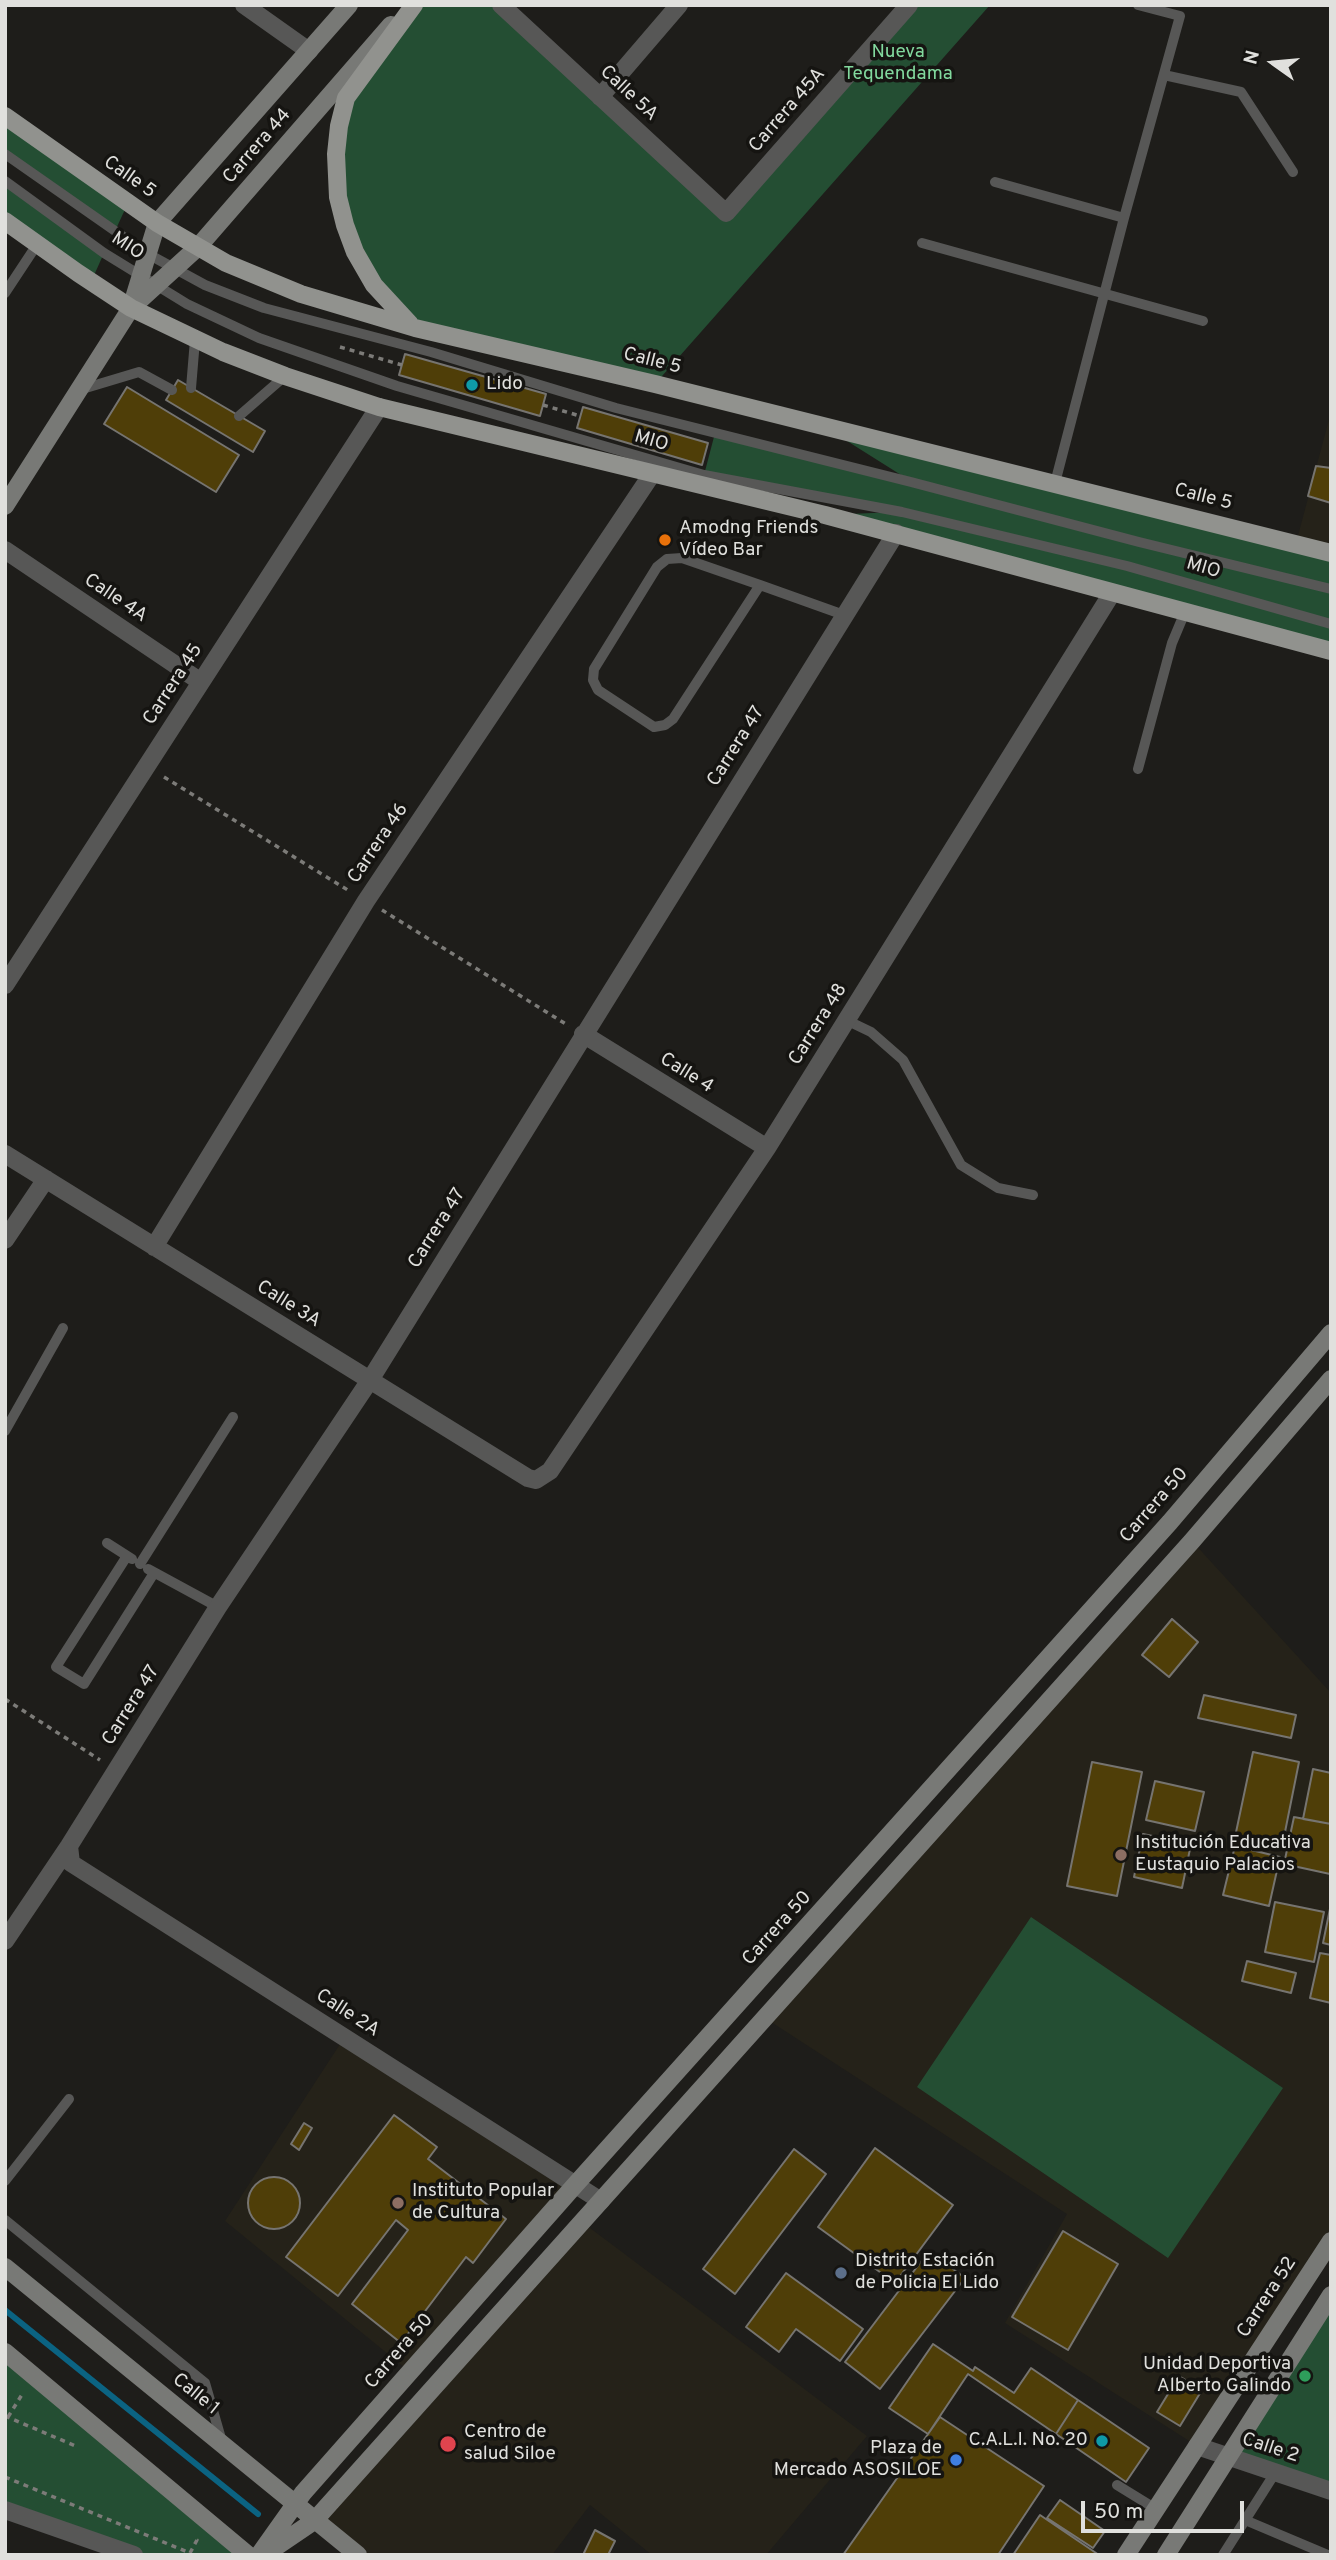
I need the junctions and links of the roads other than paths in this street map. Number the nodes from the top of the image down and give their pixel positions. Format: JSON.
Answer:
{"nodes":[{"id":1,"x":244,"y":5,"type":"edge"},
{"id":2,"x":349,"y":5,"type":"edge"},
{"id":3,"x":408,"y":5,"type":"edge"},
{"id":4,"x":414,"y":5,"type":"edge"},
{"id":5,"x":501,"y":5,"type":"edge"},
{"id":6,"x":680,"y":5,"type":"edge"},
{"id":7,"x":909,"y":5,"type":"edge"},
{"id":8,"x":1138,"y":5,"type":"edge"},
{"id":9,"x":309,"y":51,"type":"junction"},
{"id":10,"x":1164,"y":75,"type":"junction"},
{"id":11,"x":600,"y":97,"type":"junction"},
{"id":12,"x":5,"y":116,"type":"edge"},
{"id":13,"x":5,"y":154,"type":"edge"},
{"id":14,"x":1293,"y":172,"type":"dead end"},
{"id":15,"x":5,"y":181,"type":"edge"},
{"id":16,"x":995,"y":182,"type":"dead end"},
{"id":17,"x":726,"y":213,"type":"joint"},
{"id":18,"x":1124,"y":218,"type":"junction"},
{"id":19,"x":5,"y":221,"type":"edge"},
{"id":20,"x":158,"y":223,"type":"junction"},
{"id":21,"x":38,"y":243,"type":"junction"},
{"id":22,"x":922,"y":243,"type":"dead end"},
{"id":23,"x":198,"y":247,"type":"junction"},
{"id":24,"x":148,"y":254,"type":"junction"},
{"id":25,"x":174,"y":269,"type":"junction"},
{"id":26,"x":148,"y":281,"type":"junction"},
{"id":27,"x":5,"y":293,"type":"edge"},
{"id":28,"x":1104,"y":293,"type":"junction"},
{"id":29,"x":131,"y":308,"type":"junction"},
{"id":30,"x":1203,"y":321,"type":"dead end"},
{"id":31,"x":415,"y":328,"type":"junction"},
{"id":32,"x":195,"y":340,"type":"junction"},
{"id":33,"x":285,"y":376,"type":"junction"},
{"id":34,"x":191,"y":388,"type":"dead end"},
{"id":35,"x":79,"y":390,"type":"junction"},
{"id":36,"x":172,"y":390,"type":"dead end"},
{"id":37,"x":379,"y":407,"type":"junction"},
{"id":38,"x":239,"y":416,"type":"dead end"},
{"id":39,"x":652,"y":474,"type":"junction"},
{"id":40,"x":1055,"y":484,"type":"junction"},
{"id":41,"x":5,"y":506,"type":"edge"},
{"id":42,"x":896,"y":533,"type":"junction"},
{"id":43,"x":5,"y":550,"type":"edge"},
{"id":44,"x":1331,"y":553,"type":"edge"},
{"id":45,"x":760,"y":585,"type":"junction"},
{"id":46,"x":1331,"y":589,"type":"edge"},
{"id":47,"x":1112,"y":593,"type":"junction"},
{"id":48,"x":1185,"y":612,"type":"junction"},
{"id":49,"x":844,"y":615,"type":"junction"},
{"id":50,"x":1331,"y":624,"type":"edge"},
{"id":51,"x":1331,"y":651,"type":"edge"},
{"id":52,"x":201,"y":682,"type":"junction"},
{"id":53,"x":1138,"y":769,"type":"dead end"},
{"id":54,"x":5,"y":985,"type":"edge"},
{"id":55,"x":846,"y":1020,"type":"junction"},
{"id":56,"x":583,"y":1034,"type":"junction"},
{"id":57,"x":766,"y":1149,"type":"junction"},
{"id":58,"x":5,"y":1154,"type":"edge"},
{"id":59,"x":46,"y":1179,"type":"junction"},
{"id":60,"x":1033,"y":1195,"type":"dead end"},
{"id":61,"x":5,"y":1240,"type":"edge"},
{"id":62,"x":154,"y":1247,"type":"junction"},
{"id":63,"x":63,"y":1328,"type":"dead end"},
{"id":64,"x":1331,"y":1333,"type":"edge"},
{"id":65,"x":1331,"y":1379,"type":"edge"},
{"id":66,"x":370,"y":1380,"type":"junction"},
{"id":67,"x":233,"y":1417,"type":"dead end"},
{"id":68,"x":5,"y":1431,"type":"edge"},
{"id":69,"x":550,"y":1471,"type":"joint"},
{"id":70,"x":107,"y":1543,"type":"dead end"},
{"id":71,"x":127,"y":1556,"type":"junction"},
{"id":72,"x":140,"y":1564,"type":"junction"},
{"id":73,"x":154,"y":1573,"type":"junction"},
{"id":74,"x":218,"y":1607,"type":"junction"},
{"id":75,"x":65,"y":1859,"type":"junction"},
{"id":76,"x":5,"y":1941,"type":"edge"},
{"id":77,"x":69,"y":2099,"type":"dead end"},
{"id":78,"x":5,"y":2181,"type":"edge"},
{"id":79,"x":575,"y":2186,"type":"junction"},
{"id":80,"x":601,"y":2201,"type":"junction"},
{"id":81,"x":5,"y":2220,"type":"edge"},
{"id":82,"x":1331,"y":2241,"type":"edge"},
{"id":83,"x":5,"y":2267,"type":"edge"},
{"id":84,"x":1331,"y":2295,"type":"edge"},
{"id":85,"x":5,"y":2352,"type":"edge"},
{"id":86,"x":223,"y":2445,"type":"junction"},
{"id":87,"x":1197,"y":2446,"type":"junction"},
{"id":88,"x":1228,"y":2457,"type":"junction"},
{"id":89,"x":1275,"y":2473,"type":"junction"},
{"id":90,"x":1117,"y":2484,"type":"dead end"},
{"id":91,"x":1331,"y":2491,"type":"edge"},
{"id":92,"x":294,"y":2503,"type":"junction"},
{"id":93,"x":1156,"y":2509,"type":"junction"},
{"id":94,"x":5,"y":2510,"type":"edge"},
{"id":95,"x":1245,"y":2520,"type":"junction"},
{"id":96,"x":314,"y":2521,"type":"junction"},
{"id":97,"x":134,"y":2555,"type":"edge"},
{"id":98,"x":248,"y":2555,"type":"edge"},
{"id":99,"x":262,"y":2555,"type":"edge"},
{"id":100,"x":358,"y":2555,"type":"edge"},
{"id":101,"x":1126,"y":2555,"type":"edge"},
{"id":102,"x":1166,"y":2555,"type":"edge"},
{"id":103,"x":1223,"y":2555,"type":"edge"},
{"id":104,"x":1328,"y":2555,"type":"edge"}],
"edges":[{"from":1,"to":9,"type":"street"},
{"from":2,"to":9,"type":"street","name":"Carrera 44"},
{"from":3,"to":23,"type":"street","name":"Carrera 44"},
{"from":4,"to":31,"type":"main road"},
{"from":5,"to":11,"type":"street","name":"Calle 5A"},
{"from":6,"to":11,"type":"street"},
{"from":7,"to":17,"type":"street","name":"Carrera 45A"},
{"from":8,"to":10,"type":"lane"},
{"from":9,"to":20,"type":"street","name":"Carrera 44"},
{"from":10,"to":14,"type":"lane"},
{"from":10,"to":18,"type":"lane"},
{"from":11,"to":17,"type":"street","name":"Calle 5A"},
{"from":12,"to":20,"type":"main road","name":"Calle 5"},
{"from":13,"to":24,"type":"lane","name":"MIO"},
{"from":15,"to":26,"type":"lane","name":"MIO"},
{"from":16,"to":18,"type":"lane"},
{"from":18,"to":28,"type":"lane"},
{"from":19,"to":21,"type":"main road"},
{"from":20,"to":23,"type":"main road","name":"Calle 5"},
{"from":20,"to":24,"type":"street","name":"Carrera 44"},
{"from":21,"to":27,"type":"lane"},
{"from":21,"to":29,"type":"main road"},
{"from":22,"to":28,"type":"lane"},
{"from":23,"to":25,"type":"street","name":"Carrera 44"},
{"from":23,"to":31,"type":"main road","name":"Calle 5"},
{"from":24,"to":25,"type":"lane","name":"MIO"},
{"from":24,"to":26,"type":"street","name":"Carrera 44"},
{"from":25,"to":26,"type":"street","name":"Carrera 44"},
{"from":25,"to":46,"type":"lane","name":"MIO"},
{"from":26,"to":29,"type":"street","name":"Carrera 44"},
{"from":26,"to":50,"type":"lane","name":"MIO"},
{"from":28,"to":30,"type":"lane"},
{"from":28,"to":40,"type":"lane"},
{"from":29,"to":32,"type":"main road"},
{"from":29,"to":35,"type":"street","name":"Carrera 44"},
{"from":31,"to":40,"type":"main road","name":"Calle 5"},
{"from":32,"to":33,"type":"main road"},
{"from":32,"to":34,"type":"lane"},
{"from":33,"to":37,"type":"main road"},
{"from":33,"to":38,"type":"lane"},
{"from":35,"to":36,"type":"lane"},
{"from":35,"to":41,"type":"street","name":"Carrera 44"},
{"from":37,"to":39,"type":"main road"},
{"from":37,"to":52,"type":"street","name":"Carrera 45"},
{"from":39,"to":42,"type":"main road"},
{"from":39,"to":62,"type":"street","name":"Carrera 46"},
{"from":40,"to":44,"type":"main road","name":"Calle 5"},
{"from":42,"to":47,"type":"main road"},
{"from":42,"to":49,"type":"street","name":"Carrera 47"},
{"from":43,"to":52,"type":"street","name":"Calle 4A"},
{"from":45,"to":45,"type":"lane"},
{"from":45,"to":49,"type":"lane"},
{"from":47,"to":48,"type":"main road"},
{"from":47,"to":55,"type":"street","name":"Carrera 48"},
{"from":48,"to":51,"type":"main road"},
{"from":48,"to":53,"type":"lane"},
{"from":49,"to":56,"type":"street","name":"Carrera 47"},
{"from":52,"to":54,"type":"street","name":"Carrera 45"},
{"from":55,"to":57,"type":"street","name":"Carrera 48"},
{"from":55,"to":60,"type":"lane"},
{"from":56,"to":57,"type":"street","name":"Calle 4"},
{"from":56,"to":66,"type":"street","name":"Carrera 47"},
{"from":57,"to":69,"type":"street","name":"Carrera 48"},
{"from":58,"to":59,"type":"street","name":"Calle 3A"},
{"from":59,"to":61,"type":"street"},
{"from":59,"to":62,"type":"street","name":"Calle 3A"},
{"from":62,"to":66,"type":"street","name":"Calle 3A"},
{"from":63,"to":68,"type":"lane"},
{"from":64,"to":79,"type":"street","name":"Carrera 50"},
{"from":65,"to":80,"type":"street","name":"Carrera 50"},
{"from":66,"to":69,"type":"street","name":"Calle 3A"},
{"from":66,"to":74,"type":"street","name":"Carrera 47"},
{"from":67,"to":72,"type":"lane"},
{"from":70,"to":71,"type":"lane"},
{"from":71,"to":72,"type":"lane"},
{"from":71,"to":73,"type":"lane"},
{"from":72,"to":73,"type":"lane"},
{"from":73,"to":74,"type":"lane"},
{"from":74,"to":75,"type":"street","name":"Carrera 47"},
{"from":75,"to":76,"type":"street","name":"Carrera 47"},
{"from":75,"to":79,"type":"street","name":"Calle 2A"},
{"from":77,"to":78,"type":"lane"},
{"from":79,"to":80,"type":"street","name":"Calle 2A"},
{"from":79,"to":92,"type":"street","name":"Carrera 50"},
{"from":80,"to":96,"type":"street","name":"Carrera 50"},
{"from":81,"to":86,"type":"lane"},
{"from":82,"to":87,"type":"street","name":"Carrera 52"},
{"from":83,"to":86,"type":"street","name":"Calle 1"},
{"from":84,"to":88,"type":"street"},
{"from":85,"to":98,"type":"street"},
{"from":86,"to":92,"type":"street","name":"Calle 1"},
{"from":87,"to":88,"type":"street","name":"Calle 2"},
{"from":87,"to":93,"type":"street","name":"Carrera 52"},
{"from":88,"to":89,"type":"street","name":"Calle 2"},
{"from":88,"to":102,"type":"street"},
{"from":89,"to":91,"type":"street","name":"Calle 2"},
{"from":89,"to":95,"type":"lane"},
{"from":90,"to":93,"type":"lane"},
{"from":92,"to":96,"type":"street","name":"Calle 1"},
{"from":92,"to":99,"type":"street","name":"Carrera 50"},
{"from":93,"to":101,"type":"street","name":"Carrera 52"},
{"from":94,"to":97,"type":"street"},
{"from":95,"to":103,"type":"lane"},
{"from":95,"to":104,"type":"lane"},
{"from":96,"to":99,"type":"street","name":"Carrera 50"},
{"from":96,"to":100,"type":"street","name":"Calle 1"}]}
